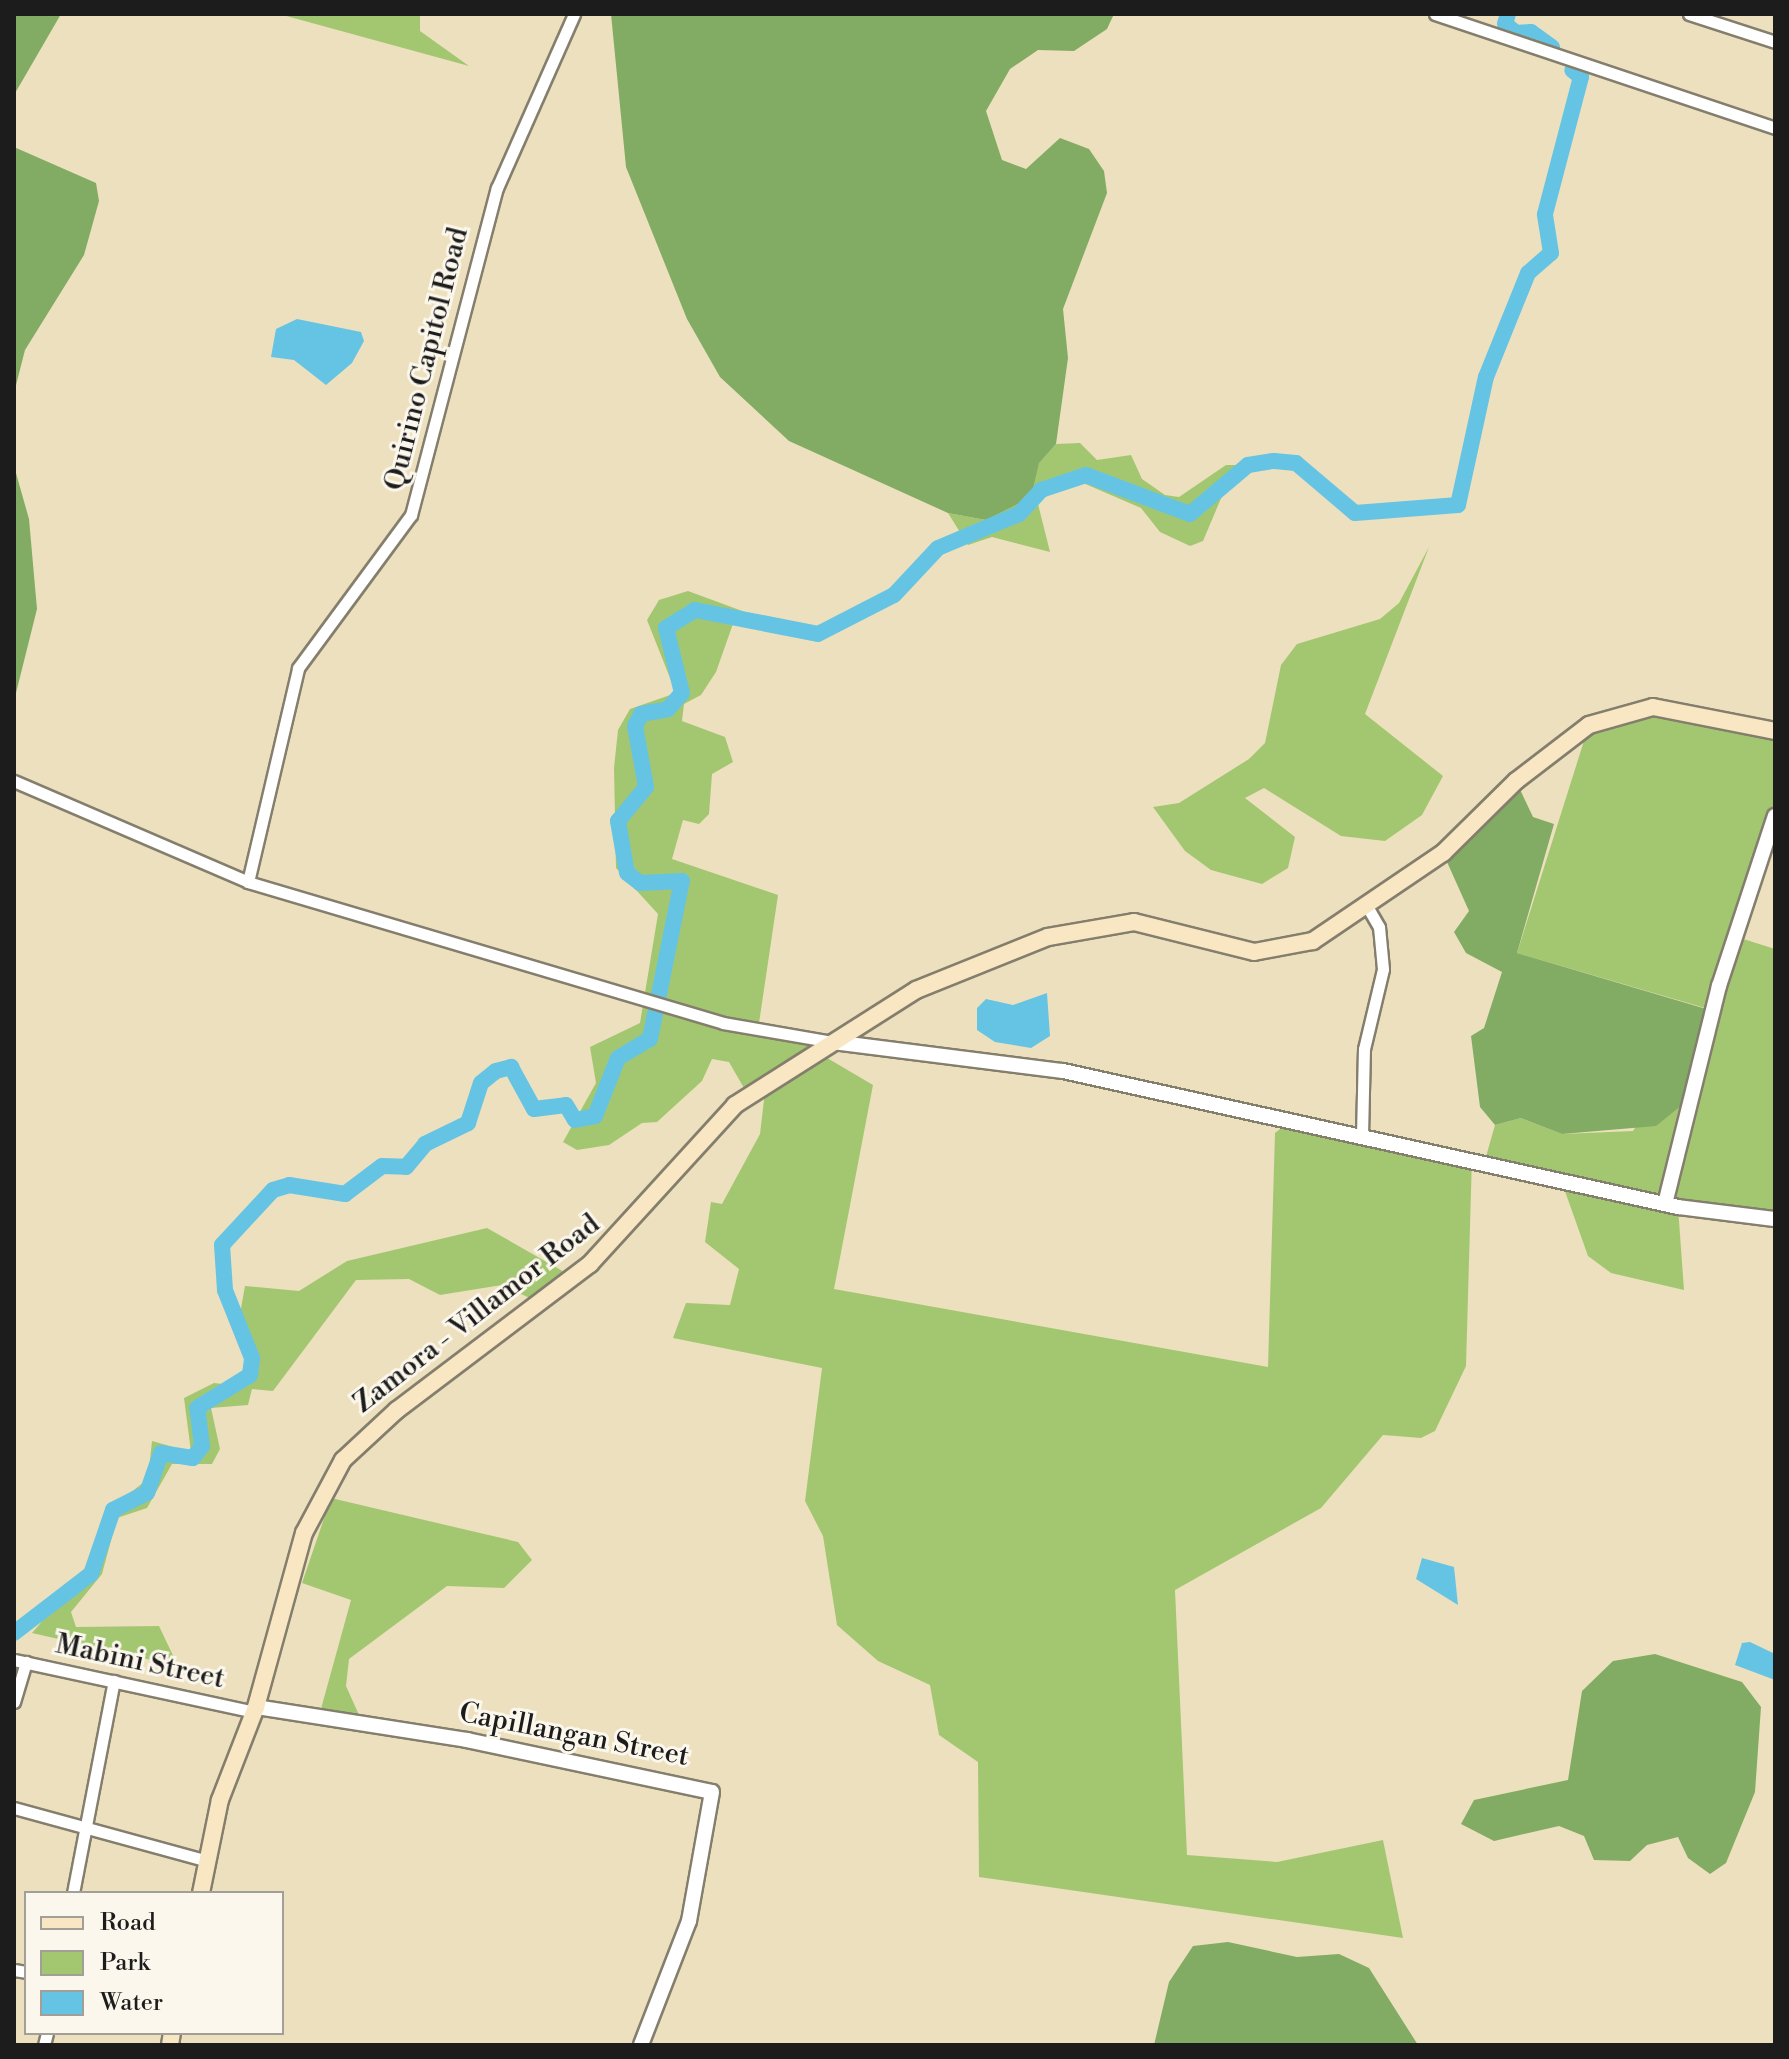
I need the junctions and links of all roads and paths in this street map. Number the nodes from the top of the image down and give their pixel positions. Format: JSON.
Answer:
{"nodes":[{"id":1,"x":574,"y":14,"type":"edge"},
{"id":2,"x":1435,"y":14,"type":"edge"},
{"id":3,"x":1689,"y":14,"type":"edge"},
{"id":4,"x":1775,"y":42,"type":"edge"},
{"id":5,"x":1775,"y":128,"type":"edge"},
{"id":6,"x":1775,"y":731,"type":"edge"},
{"id":7,"x":14,"y":781,"type":"edge"},
{"id":8,"x":1775,"y":816,"type":"edge"},
{"id":9,"x":248,"y":882,"type":"junction"},
{"id":10,"x":1368,"y":908,"type":"junction"},
{"id":11,"x":833,"y":1042,"type":"junction"},
{"id":12,"x":1362,"y":1136,"type":"junction"},
{"id":13,"x":1665,"y":1204,"type":"junction"},
{"id":14,"x":1775,"y":1219,"type":"edge"},
{"id":15,"x":20,"y":1661,"type":"edge"},
{"id":16,"x":114,"y":1681,"type":"junction"},
{"id":17,"x":14,"y":1702,"type":"edge"},
{"id":18,"x":256,"y":1710,"type":"junction"},
{"id":19,"x":14,"y":1808,"type":"edge"},
{"id":20,"x":85,"y":1827,"type":"junction"},
{"id":21,"x":208,"y":1861,"type":"junction"},
{"id":22,"x":73,"y":1891,"type":"edge"},
{"id":23,"x":201,"y":1891,"type":"edge"},
{"id":24,"x":641,"y":2045,"type":"edge"}],
"edges":[{"from":1,"to":9,"type":"street","name":"Quirino Capitol Road"},
{"from":2,"to":5,"type":"street"},
{"from":3,"to":4,"type":"street"},
{"from":6,"to":10,"type":"main road","name":"Zamora - Villamor Road"},
{"from":7,"to":9,"type":"street"},
{"from":8,"to":13,"type":"street"},
{"from":9,"to":11,"type":"street"},
{"from":10,"to":11,"type":"main road","name":"Zamora - Villamor Road"},
{"from":10,"to":12,"type":"street"},
{"from":11,"to":12,"type":"street"},
{"from":11,"to":18,"type":"main road","name":"Zamora - Villamor Road"},
{"from":12,"to":13,"type":"street"},
{"from":13,"to":14,"type":"street"},
{"from":15,"to":16,"type":"street","name":"Mabini Street"},
{"from":15,"to":17,"type":"street"},
{"from":16,"to":18,"type":"street","name":"Mabini Street"},
{"from":16,"to":20,"type":"street"},
{"from":18,"to":21,"type":"main road","name":"Zamora - Villamor Road"},
{"from":18,"to":24,"type":"street","name":"Capillangan Street"},
{"from":19,"to":20,"type":"street"},
{"from":20,"to":21,"type":"street"},
{"from":20,"to":22,"type":"street"},
{"from":21,"to":23,"type":"main road","name":"Zamora - Villamor Road"}]}
